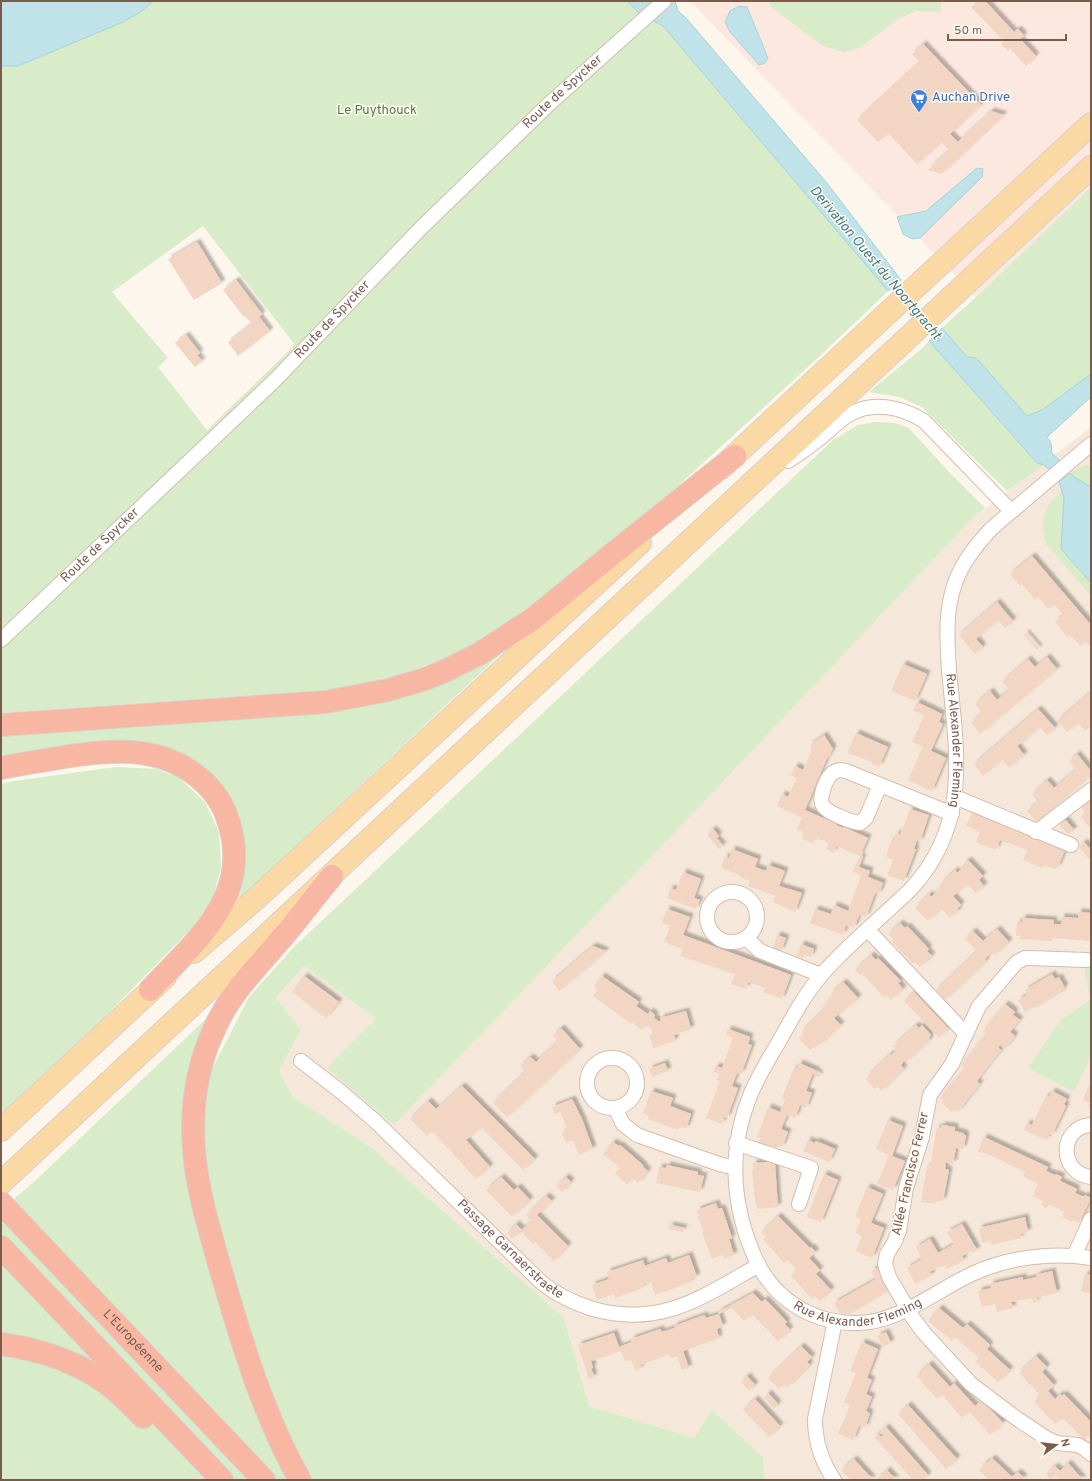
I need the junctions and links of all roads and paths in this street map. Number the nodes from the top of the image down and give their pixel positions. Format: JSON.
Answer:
{"nodes":[{"id":1,"x":664,"y":1,"type":"edge"},
{"id":2,"x":1091,"y":111,"type":"edge"},
{"id":3,"x":1091,"y":124,"type":"edge"},
{"id":4,"x":1056,"y":157,"type":"junction"},
{"id":5,"x":1091,"y":167,"type":"edge"},
{"id":6,"x":1091,"y":444,"type":"edge"},
{"id":7,"x":735,"y":456,"type":"junction"},
{"id":8,"x":732,"y":502,"type":"junction"},
{"id":9,"x":1011,"y":511,"type":"junction"},
{"id":10,"x":1,"y":640,"type":"edge"},
{"id":11,"x":1,"y":725,"type":"edge"},
{"id":12,"x":1,"y":768,"type":"edge"},
{"id":13,"x":880,"y":785,"type":"dead end"},
{"id":14,"x":1091,"y":790,"type":"edge"},
{"id":15,"x":955,"y":796,"type":"junction"},
{"id":16,"x":952,"y":814,"type":"junction"},
{"id":17,"x":1036,"y":832,"type":"junction"},
{"id":18,"x":1071,"y":846,"type":"dead end"},
{"id":19,"x":332,"y":876,"type":"junction"},
{"id":20,"x":868,"y":930,"type":"junction"},
{"id":21,"x":746,"y":938,"type":"dead end"},
{"id":22,"x":1087,"y":960,"type":"dead end"},
{"id":23,"x":821,"y":975,"type":"junction"},
{"id":24,"x":150,"y":990,"type":"junction"},
{"id":25,"x":966,"y":1034,"type":"junction"},
{"id":26,"x":301,"y":1061,"type":"dead end"},
{"id":27,"x":615,"y":1108,"type":"dead end"},
{"id":28,"x":1091,"y":1125,"type":"edge"},
{"id":29,"x":1,"y":1130,"type":"edge"},
{"id":30,"x":736,"y":1143,"type":"junction"},
{"id":31,"x":735,"y":1168,"type":"junction"},
{"id":32,"x":1091,"y":1177,"type":"edge"},
{"id":33,"x":1,"y":1183,"type":"edge"},
{"id":34,"x":1,"y":1187,"type":"edge"},
{"id":35,"x":1,"y":1203,"type":"edge"},
{"id":36,"x":799,"y":1204,"type":"dead end"},
{"id":37,"x":1091,"y":1219,"type":"edge"},
{"id":38,"x":25,"y":1222,"type":"junction"},
{"id":39,"x":3,"y":1249,"type":"edge"},
{"id":40,"x":1074,"y":1256,"type":"junction"},
{"id":41,"x":1091,"y":1258,"type":"edge"},
{"id":42,"x":758,"y":1265,"type":"junction"},
{"id":43,"x":907,"y":1309,"type":"junction"},
{"id":44,"x":835,"y":1321,"type":"junction"},
{"id":45,"x":1,"y":1344,"type":"edge"},
{"id":46,"x":1091,"y":1454,"type":"edge"},
{"id":47,"x":209,"y":1480,"type":"edge"},
{"id":48,"x":222,"y":1480,"type":"edge"},
{"id":49,"x":264,"y":1480,"type":"edge"},
{"id":50,"x":300,"y":1480,"type":"edge"},
{"id":51,"x":834,"y":1480,"type":"edge"}],
"edges":[{"from":1,"to":10,"type":"street","name":"Route de Spycker"},
{"from":2,"to":4,"type":"street"},
{"from":3,"to":4,"type":"main road"},
{"from":4,"to":7,"type":"main road"},
{"from":5,"to":8,"type":"main road"},
{"from":6,"to":9,"type":"street","name":"Rue Alexander Fleming"},
{"from":7,"to":11,"type":"highway"},
{"from":7,"to":24,"type":"main road"},
{"from":8,"to":9,"type":"street"},
{"from":8,"to":19,"type":"main road"},
{"from":9,"to":15,"type":"street","name":"Rue Alexander Fleming"},
{"from":12,"to":24,"type":"highway"},
{"from":13,"to":16,"type":"street"},
{"from":14,"to":17,"type":"street"},
{"from":15,"to":16,"type":"street","name":"Rue Alexander Fleming"},
{"from":15,"to":17,"type":"street"},
{"from":16,"to":20,"type":"street","name":"Rue Alexander Fleming"},
{"from":17,"to":18,"type":"street"},
{"from":19,"to":33,"type":"main road"},
{"from":19,"to":50,"type":"highway"},
{"from":20,"to":23,"type":"street","name":"Rue Alexander Fleming"},
{"from":20,"to":25,"type":"street"},
{"from":21,"to":23,"type":"street"},
{"from":22,"to":25,"type":"street","name":"Allée Francisco Ferrer"},
{"from":23,"to":30,"type":"street","name":"Rue Alexander Fleming"},
{"from":24,"to":29,"type":"main road"},
{"from":25,"to":43,"type":"street","name":"Allée Francisco Ferrer"},
{"from":26,"to":42,"type":"street","name":"Passage Garnaerstraete"},
{"from":27,"to":31,"type":"street"},
{"from":28,"to":32,"type":"street"},
{"from":30,"to":31,"type":"street","name":"Rue Alexander Fleming"},
{"from":30,"to":36,"type":"street"},
{"from":31,"to":42,"type":"street","name":"Rue Alexander Fleming"},
{"from":34,"to":38,"type":"highway"},
{"from":35,"to":38,"type":"highway"},
{"from":37,"to":40,"type":"street"},
{"from":38,"to":49,"type":"highway","name":"L'Européenne"},
{"from":39,"to":48,"type":"highway"},
{"from":40,"to":41,"type":"street","name":"Rue Alexander Fleming"},
{"from":40,"to":43,"type":"street","name":"Rue Alexander Fleming"},
{"from":42,"to":44,"type":"street","name":"Rue Alexander Fleming"},
{"from":43,"to":44,"type":"street","name":"Rue Alexander Fleming"},
{"from":43,"to":46,"type":"street","name":"Allée Francisco Ferrer"},
{"from":44,"to":51,"type":"street"},
{"from":45,"to":47,"type":"highway"}]}
